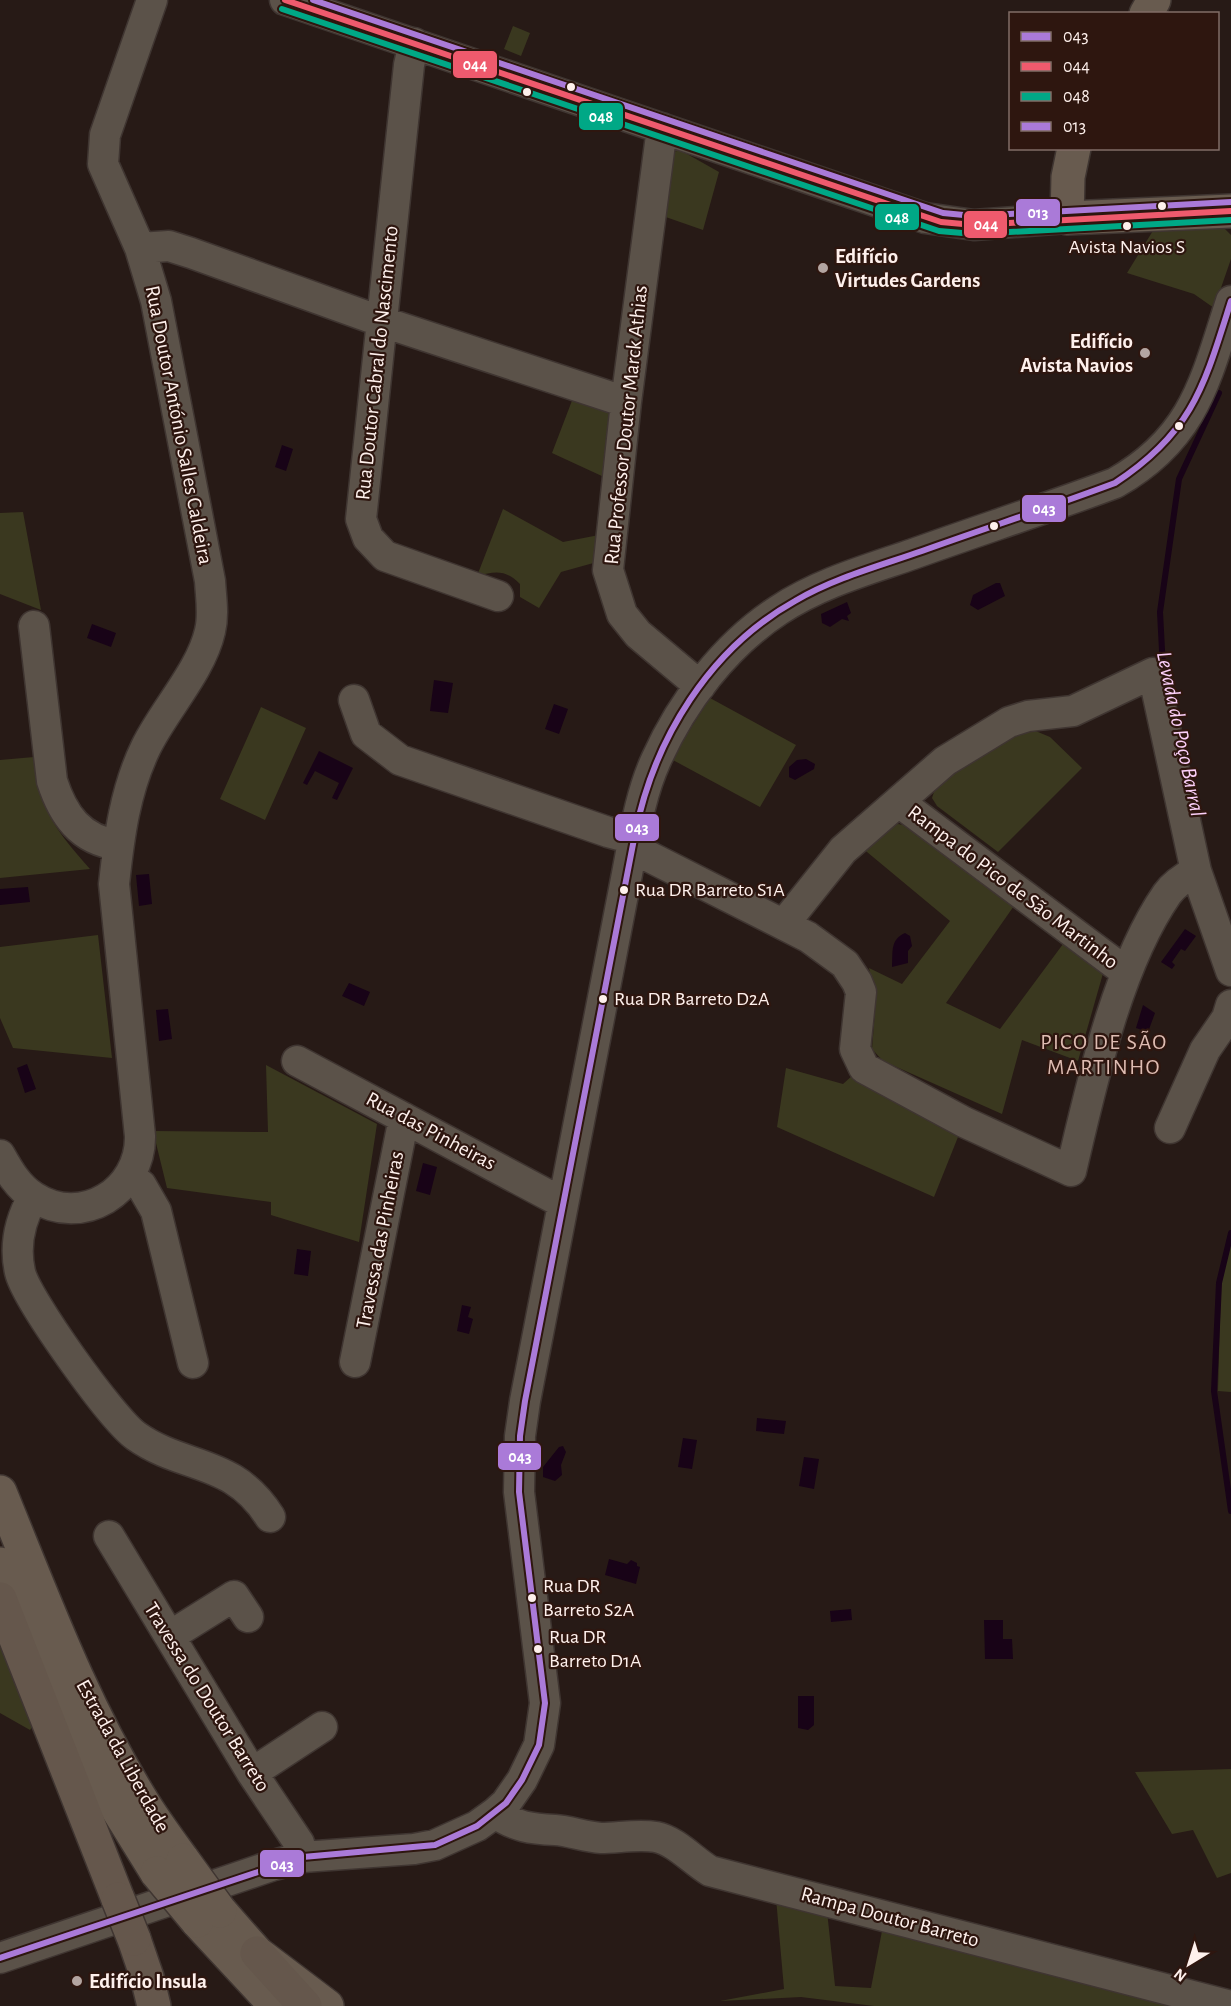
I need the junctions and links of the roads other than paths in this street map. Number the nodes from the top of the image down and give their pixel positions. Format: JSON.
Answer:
{"nodes":[{"id":1,"x":152,"y":0,"type":"edge"},
{"id":2,"x":285,"y":0,"type":"edge"},
{"id":3,"x":414,"y":43,"type":"junction"},
{"id":4,"x":662,"y":128,"type":"junction"},
{"id":5,"x":1074,"y":150,"type":"edge"},
{"id":6,"x":1231,"y":211,"type":"edge"},
{"id":7,"x":1067,"y":218,"type":"junction"},
{"id":8,"x":140,"y":248,"type":"junction"},
{"id":9,"x":1231,"y":301,"type":"edge"},
{"id":10,"x":380,"y":321,"type":"junction"},
{"id":11,"x":626,"y":402,"type":"junction"},
{"id":12,"x":498,"y":596,"type":"dead end"},
{"id":13,"x":34,"y":627,"type":"dead end"},
{"id":14,"x":700,"y":686,"type":"junction"},
{"id":15,"x":354,"y":700,"type":"dead end"},
{"id":16,"x":899,"y":802,"type":"junction"},
{"id":17,"x":633,"y":844,"type":"junction"},
{"id":18,"x":118,"y":845,"type":"junction"},
{"id":19,"x":1196,"y":871,"type":"junction"},
{"id":20,"x":784,"y":924,"type":"junction"},
{"id":21,"x":1231,"y":971,"type":"edge"},
{"id":22,"x":1126,"y":972,"type":"junction"},
{"id":23,"x":1231,"y":1005,"type":"edge"},
{"id":24,"x":297,"y":1061,"type":"dead end"},
{"id":25,"x":404,"y":1118,"type":"junction"},
{"id":26,"x":1170,"y":1128,"type":"dead end"},
{"id":27,"x":0,"y":1155,"type":"edge"},
{"id":28,"x":129,"y":1177,"type":"junction"},
{"id":29,"x":33,"y":1197,"type":"junction"},
{"id":30,"x":563,"y":1203,"type":"junction"},
{"id":31,"x":355,"y":1362,"type":"dead end"},
{"id":32,"x":193,"y":1363,"type":"dead end"},
{"id":33,"x":0,"y":1492,"type":"edge"},
{"id":34,"x":270,"y":1516,"type":"dead end"},
{"id":35,"x":109,"y":1536,"type":"dead end"},
{"id":36,"x":0,"y":1564,"type":"edge"},
{"id":37,"x":0,"y":1599,"type":"edge"},
{"id":38,"x":248,"y":1617,"type":"dead end"},
{"id":39,"x":170,"y":1636,"type":"junction"},
{"id":40,"x":322,"y":1727,"type":"dead end"},
{"id":41,"x":252,"y":1773,"type":"junction"},
{"id":42,"x":504,"y":1803,"type":"junction"},
{"id":43,"x":303,"y":1857,"type":"junction"},
{"id":44,"x":170,"y":1867,"type":"junction"},
{"id":45,"x":208,"y":1916,"type":"junction"},
{"id":46,"x":256,"y":1953,"type":"junction"},
{"id":47,"x":0,"y":1958,"type":"edge"},
{"id":48,"x":154,"y":2006,"type":"edge"},
{"id":49,"x":276,"y":2006,"type":"edge"},
{"id":50,"x":305,"y":2006,"type":"edge"},
{"id":51,"x":327,"y":2006,"type":"edge"},
{"id":52,"x":1231,"y":2006,"type":"edge"}],
"edges":[{"from":1,"to":8,"type":"street","name":"Rua Doutor António Salles Caldeira"},
{"from":2,"to":3,"type":"street"},
{"from":3,"to":4,"type":"street"},
{"from":3,"to":10,"type":"street","name":"Rua Doutor Cabral do Nascimento"},
{"from":4,"to":7,"type":"street"},
{"from":4,"to":11,"type":"street","name":"Rua Professor Doutor Marck Athias"},
{"from":5,"to":7,"type":"main road"},
{"from":6,"to":7,"type":"main road"},
{"from":8,"to":10,"type":"street"},
{"from":8,"to":18,"type":"street","name":"Rua Doutor António Salles Caldeira"},
{"from":9,"to":14,"type":"street"},
{"from":10,"to":11,"type":"street"},
{"from":10,"to":12,"type":"street","name":"Rua Doutor Cabral do Nascimento"},
{"from":11,"to":14,"type":"street","name":"Rua Professor Doutor Marck Athias"},
{"from":13,"to":18,"type":"street"},
{"from":14,"to":17,"type":"street"},
{"from":15,"to":17,"type":"street"},
{"from":16,"to":19,"type":"street"},
{"from":16,"to":20,"type":"street"},
{"from":16,"to":22,"type":"street","name":"Rampa do Pico de São Martinho"},
{"from":17,"to":20,"type":"street"},
{"from":17,"to":30,"type":"street"},
{"from":18,"to":28,"type":"street","name":"Rua Doutor António Salles Caldeira"},
{"from":19,"to":21,"type":"street"},
{"from":19,"to":22,"type":"street"},
{"from":20,"to":22,"type":"street"},
{"from":23,"to":26,"type":"street"},
{"from":24,"to":25,"type":"street","name":"Rua das Pinheiras"},
{"from":25,"to":30,"type":"street","name":"Rua das Pinheiras"},
{"from":25,"to":31,"type":"street","name":"Travessa das Pinheiras"},
{"from":27,"to":29,"type":"street","name":"Rua Doutor António Salles Caldeira"},
{"from":28,"to":29,"type":"street","name":"Rua Doutor António Salles Caldeira"},
{"from":28,"to":32,"type":"street"},
{"from":29,"to":34,"type":"street"},
{"from":30,"to":42,"type":"street"},
{"from":33,"to":44,"type":"main road","name":"Estrada da Liberdade"},
{"from":35,"to":39,"type":"street","name":"Travessa do Doutor Barreto"},
{"from":36,"to":44,"type":"main road","name":"Estrada da Liberdade"},
{"from":37,"to":48,"type":"highway","bridge":true},
{"from":38,"to":39,"type":"street"},
{"from":39,"to":41,"type":"street","name":"Travessa do Doutor Barreto"},
{"from":40,"to":41,"type":"street"},
{"from":41,"to":43,"type":"street","name":"Travessa do Doutor Barreto"},
{"from":42,"to":43,"type":"street"},
{"from":42,"to":52,"type":"street","name":"Rampa Doutor Barreto"},
{"from":43,"to":47,"type":"street"},
{"from":44,"to":45,"type":"main road","name":"Estrada da Liberdade","bridge":true},
{"from":45,"to":46,"type":"main road","name":"Estrada da Liberdade"},
{"from":45,"to":49,"type":"main road","name":"Estrada da Liberdade"},
{"from":46,"to":50,"type":"highway"},
{"from":46,"to":51,"type":"main road","name":"Estrada da Liberdade"}]}
